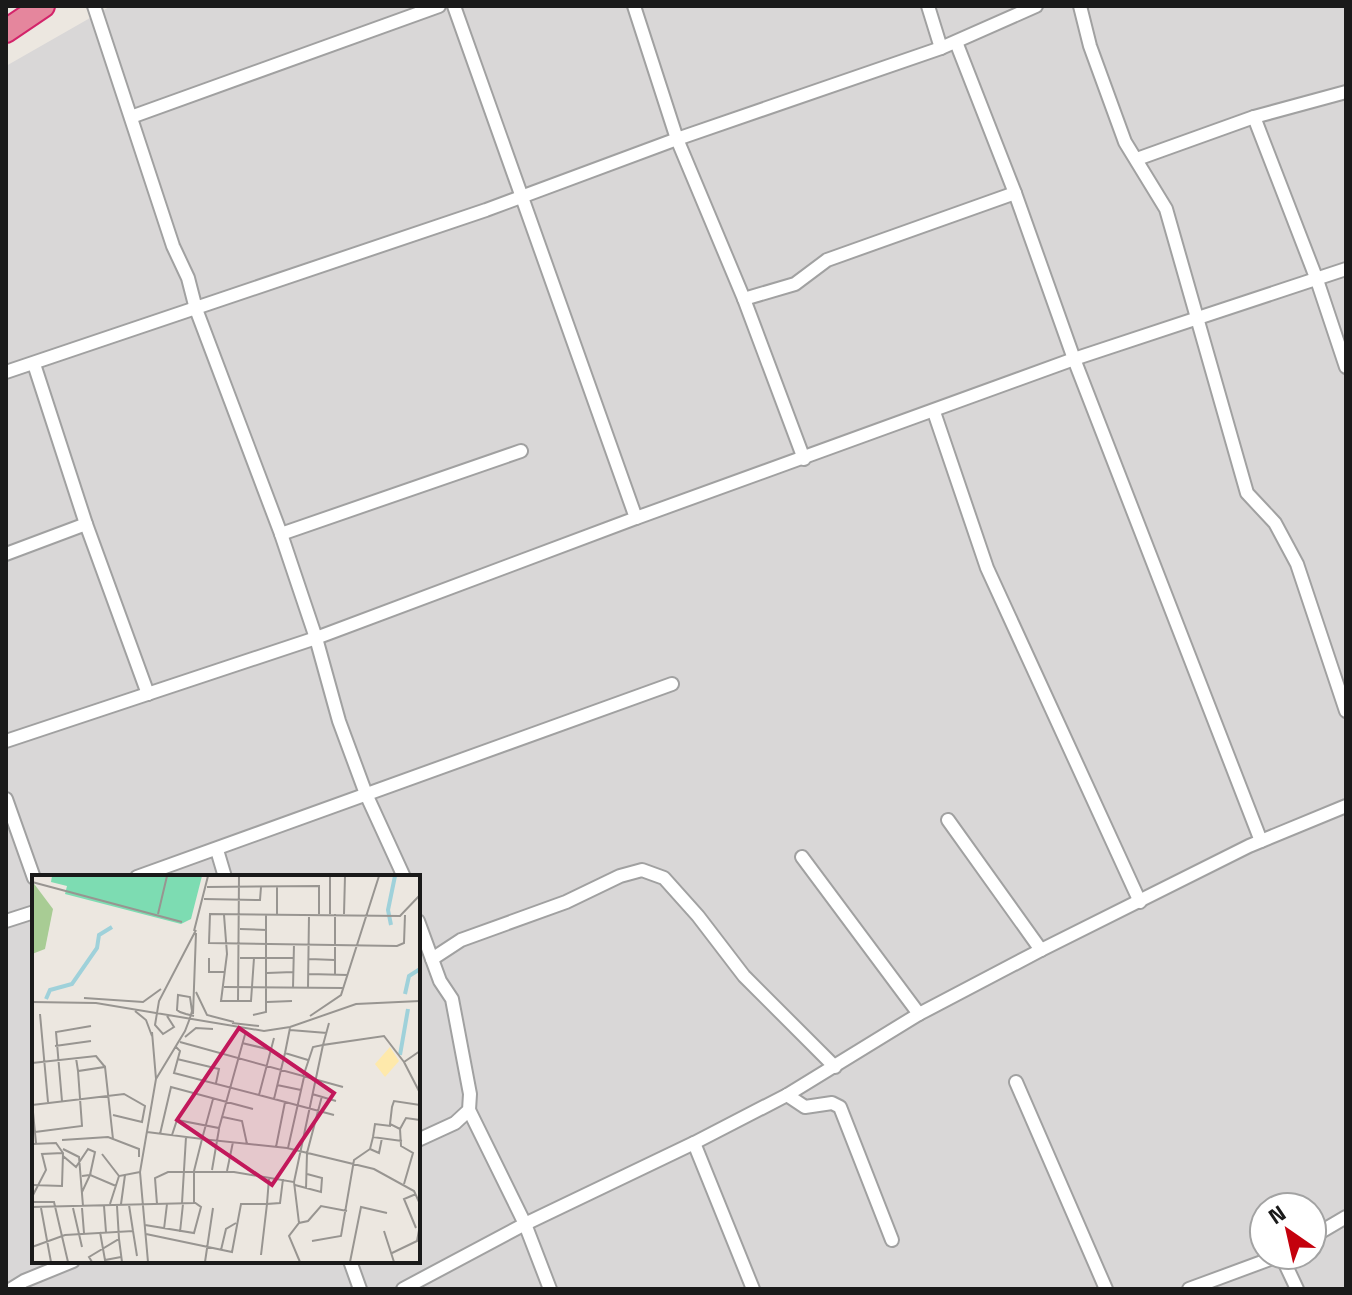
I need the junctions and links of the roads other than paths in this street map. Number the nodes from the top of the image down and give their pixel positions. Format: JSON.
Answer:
{"nodes":[{"id":1,"x":23,"y":6,"type":"edge"},
{"id":2,"x":43,"y":6,"type":"edge"},
{"id":3,"x":94,"y":6,"type":"edge"},
{"id":4,"x":439,"y":6,"type":"edge"},
{"id":5,"x":454,"y":6,"type":"edge"},
{"id":6,"x":634,"y":6,"type":"edge"},
{"id":7,"x":928,"y":6,"type":"edge"},
{"id":8,"x":1036,"y":6,"type":"edge"},
{"id":9,"x":1080,"y":6,"type":"edge"},
{"id":10,"x":6,"y":13,"type":"edge"},
{"id":11,"x":6,"y":31,"type":"edge"},
{"id":12,"x":956,"y":42,"type":"junction"},
{"id":13,"x":941,"y":48,"type":"junction"},
{"id":14,"x":1346,"y":92,"type":"edge"},
{"id":15,"x":131,"y":117,"type":"junction"},
{"id":16,"x":1254,"y":117,"type":"junction"},
{"id":17,"x":677,"y":139,"type":"junction"},
{"id":18,"x":1137,"y":159,"type":"junction"},
{"id":19,"x":1015,"y":193,"type":"junction"},
{"id":20,"x":521,"y":197,"type":"junction"},
{"id":21,"x":1346,"y":269,"type":"edge"},
{"id":22,"x":1317,"y":280,"type":"junction"},
{"id":23,"x":744,"y":299,"type":"junction"},
{"id":24,"x":196,"y":309,"type":"junction"},
{"id":25,"x":1197,"y":320,"type":"junction"},
{"id":26,"x":1074,"y":359,"type":"junction"},
{"id":27,"x":34,"y":364,"type":"junction"},
{"id":28,"x":1346,"y":367,"type":"edge"},
{"id":29,"x":6,"y":372,"type":"edge"},
{"id":30,"x":934,"y":412,"type":"junction"},
{"id":31,"x":521,"y":451,"type":"dead end"},
{"id":32,"x":804,"y":459,"type":"junction"},
{"id":33,"x":636,"y":518,"type":"junction"},
{"id":34,"x":86,"y":524,"type":"junction"},
{"id":35,"x":281,"y":534,"type":"junction"},
{"id":36,"x":6,"y":554,"type":"edge"},
{"id":37,"x":316,"y":638,"type":"junction"},
{"id":38,"x":672,"y":684,"type":"dead end"},
{"id":39,"x":148,"y":694,"type":"junction"},
{"id":40,"x":1346,"y":711,"type":"edge"},
{"id":41,"x":6,"y":741,"type":"edge"},
{"id":42,"x":366,"y":794,"type":"junction"},
{"id":43,"x":6,"y":799,"type":"edge"},
{"id":44,"x":1346,"y":806,"type":"edge"},
{"id":45,"x":948,"y":820,"type":"dead end"},
{"id":46,"x":1261,"y":841,"type":"junction"},
{"id":47,"x":217,"y":850,"type":"junction"},
{"id":48,"x":802,"y":857,"type":"dead end"},
{"id":49,"x":33,"y":875,"type":"edge"},
{"id":50,"x":143,"y":875,"type":"edge"},
{"id":51,"x":224,"y":875,"type":"edge"},
{"id":52,"x":403,"y":875,"type":"edge"},
{"id":53,"x":1140,"y":902,"type":"junction"},
{"id":54,"x":32,"y":913,"type":"edge"},
{"id":55,"x":6,"y":921,"type":"edge"},
{"id":56,"x":420,"y":926,"type":"edge"},
{"id":57,"x":1041,"y":950,"type":"junction"},
{"id":58,"x":432,"y":959,"type":"junction"},
{"id":59,"x":919,"y":1014,"type":"junction"},
{"id":60,"x":835,"y":1067,"type":"junction"},
{"id":61,"x":1016,"y":1082,"type":"dead end"},
{"id":62,"x":787,"y":1095,"type":"junction"},
{"id":63,"x":469,"y":1110,"type":"junction"},
{"id":64,"x":420,"y":1139,"type":"edge"},
{"id":65,"x":694,"y":1143,"type":"junction"},
{"id":66,"x":1346,"y":1217,"type":"edge"},
{"id":67,"x":525,"y":1224,"type":"junction"},
{"id":68,"x":1328,"y":1228,"type":"edge"},
{"id":69,"x":892,"y":1240,"type":"dead end"},
{"id":70,"x":68,"y":1263,"type":"edge"},
{"id":71,"x":351,"y":1263,"type":"edge"},
{"id":72,"x":1248,"y":1267,"type":"edge"},
{"id":73,"x":11,"y":1289,"type":"edge"},
{"id":74,"x":360,"y":1289,"type":"edge"},
{"id":75,"x":403,"y":1289,"type":"edge"},
{"id":76,"x":550,"y":1289,"type":"edge"},
{"id":77,"x":753,"y":1289,"type":"edge"},
{"id":78,"x":1106,"y":1289,"type":"edge"},
{"id":79,"x":1189,"y":1289,"type":"edge"}],
"edges":[{"from":1,"to":10,"type":"highway"},
{"from":2,"to":11,"type":"highway"},
{"from":3,"to":15,"type":"street"},
{"from":4,"to":15,"type":"street"},
{"from":5,"to":20,"type":"street"},
{"from":6,"to":17,"type":"street"},
{"from":7,"to":13,"type":"street"},
{"from":8,"to":12,"type":"street"},
{"from":9,"to":18,"type":"street"},
{"from":12,"to":13,"type":"street"},
{"from":12,"to":19,"type":"street"},
{"from":13,"to":17,"type":"street"},
{"from":14,"to":16,"type":"street"},
{"from":15,"to":24,"type":"street"},
{"from":16,"to":18,"type":"street"},
{"from":16,"to":22,"type":"street"},
{"from":17,"to":20,"type":"street"},
{"from":17,"to":23,"type":"street"},
{"from":18,"to":25,"type":"street"},
{"from":19,"to":23,"type":"street"},
{"from":19,"to":26,"type":"street"},
{"from":20,"to":24,"type":"street"},
{"from":20,"to":33,"type":"street"},
{"from":21,"to":22,"type":"street"},
{"from":22,"to":25,"type":"street"},
{"from":22,"to":28,"type":"street"},
{"from":23,"to":32,"type":"street"},
{"from":24,"to":27,"type":"street"},
{"from":24,"to":35,"type":"street"},
{"from":25,"to":26,"type":"street"},
{"from":25,"to":40,"type":"street"},
{"from":26,"to":30,"type":"street"},
{"from":26,"to":46,"type":"street"},
{"from":27,"to":29,"type":"street"},
{"from":27,"to":34,"type":"street"},
{"from":30,"to":32,"type":"street"},
{"from":30,"to":53,"type":"street"},
{"from":31,"to":35,"type":"street"},
{"from":32,"to":33,"type":"street"},
{"from":33,"to":37,"type":"street"},
{"from":34,"to":36,"type":"street"},
{"from":34,"to":39,"type":"street"},
{"from":35,"to":37,"type":"street"},
{"from":37,"to":39,"type":"street"},
{"from":37,"to":42,"type":"street"},
{"from":38,"to":42,"type":"street"},
{"from":39,"to":41,"type":"street"},
{"from":42,"to":47,"type":"street"},
{"from":42,"to":52,"type":"street"},
{"from":43,"to":49,"type":"street"},
{"from":44,"to":46,"type":"street"},
{"from":45,"to":57,"type":"street"},
{"from":46,"to":53,"type":"street"},
{"from":47,"to":50,"type":"street"},
{"from":47,"to":51,"type":"street"},
{"from":48,"to":59,"type":"street"},
{"from":53,"to":57,"type":"street"},
{"from":54,"to":55,"type":"street"},
{"from":56,"to":58,"type":"street"},
{"from":57,"to":59,"type":"street"},
{"from":58,"to":60,"type":"street"},
{"from":58,"to":63,"type":"street"},
{"from":59,"to":60,"type":"street"},
{"from":60,"to":62,"type":"street"},
{"from":61,"to":78,"type":"street"},
{"from":62,"to":65,"type":"street"},
{"from":62,"to":69,"type":"street"},
{"from":63,"to":64,"type":"street"},
{"from":63,"to":67,"type":"street"},
{"from":65,"to":67,"type":"street"},
{"from":65,"to":77,"type":"street"},
{"from":66,"to":68,"type":"street"},
{"from":67,"to":75,"type":"street"},
{"from":67,"to":76,"type":"street"},
{"from":70,"to":73,"type":"street"},
{"from":71,"to":74,"type":"street"},
{"from":72,"to":79,"type":"street"}]}
